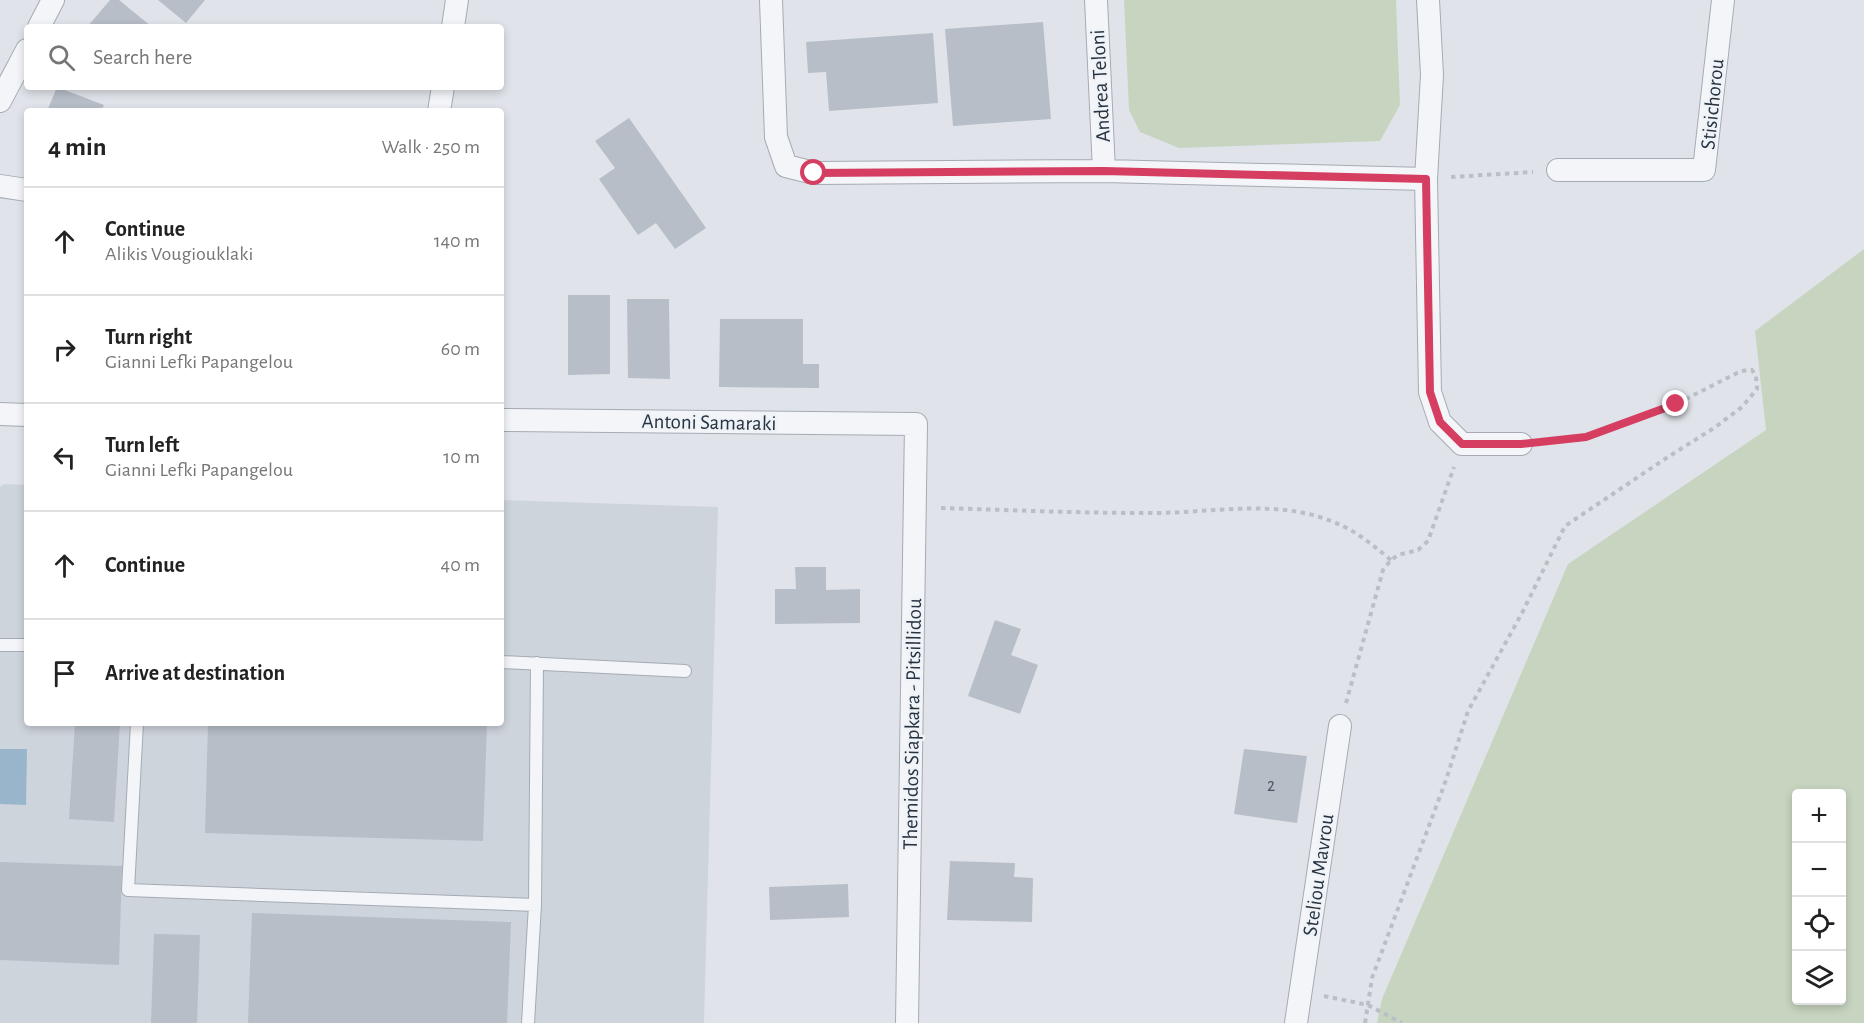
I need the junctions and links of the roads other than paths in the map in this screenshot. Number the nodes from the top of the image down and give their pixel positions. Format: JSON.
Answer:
{"nodes":[{"id":1,"x":53,"y":0,"type":"edge"},
{"id":2,"x":457,"y":0,"type":"edge"},
{"id":3,"x":771,"y":0,"type":"edge"},
{"id":4,"x":1096,"y":0,"type":"edge"},
{"id":5,"x":1428,"y":0,"type":"edge"},
{"id":6,"x":1723,"y":0,"type":"edge"},
{"id":7,"x":41,"y":24,"type":"edge"},
{"id":8,"x":453,"y":24,"type":"edge"},
{"id":9,"x":24,"y":56,"type":"edge"},
{"id":10,"x":442,"y":90,"type":"edge"},
{"id":11,"x":0,"y":101,"type":"edge"},
{"id":12,"x":440,"y":108,"type":"edge"},
{"id":13,"x":1558,"y":170,"type":"road end"},
{"id":14,"x":1104,"y":171,"type":"junction"},
{"id":15,"x":1426,"y":179,"type":"junction"},
{"id":16,"x":0,"y":186,"type":"edge"},
{"id":17,"x":24,"y":190,"type":"edge"},
{"id":18,"x":0,"y":414,"type":"edge"},
{"id":19,"x":24,"y":415,"type":"edge"},
{"id":20,"x":504,"y":420,"type":"edge"},
{"id":21,"x":916,"y":424,"type":"joint"},
{"id":22,"x":1521,"y":444,"type":"road end"},
{"id":23,"x":0,"y":645,"type":"edge"},
{"id":24,"x":24,"y":645,"type":"edge"},
{"id":25,"x":504,"y":662,"type":"edge"},
{"id":26,"x":537,"y":663,"type":"junction"},
{"id":27,"x":685,"y":671,"type":"dead end"},
{"id":28,"x":137,"y":726,"type":"edge"},
{"id":29,"x":1340,"y":726,"type":"road end"},
{"id":30,"x":535,"y":905,"type":"junction"},
{"id":31,"x":528,"y":1023,"type":"edge"},
{"id":32,"x":907,"y":1023,"type":"edge"},
{"id":33,"x":1296,"y":1023,"type":"edge"}],
"edges":[{"from":1,"to":7,"type":"street"},
{"from":2,"to":8,"type":"street"},
{"from":3,"to":14,"type":"street"},
{"from":4,"to":14,"type":"street","name":"Andrea Teloni"},
{"from":5,"to":15,"type":"street"},
{"from":6,"to":13,"type":"street","name":"Stisichorou"},
{"from":9,"to":11,"type":"street"},
{"from":10,"to":12,"type":"street"},
{"from":14,"to":15,"type":"street"},
{"from":15,"to":22,"type":"street"},
{"from":16,"to":17,"type":"street"},
{"from":18,"to":19,"type":"street"},
{"from":20,"to":21,"type":"street","name":"Antoni Samaraki"},
{"from":21,"to":32,"type":"street","name":"Themidos Siapkara - Pitsillidou"},
{"from":23,"to":24,"type":"lane"},
{"from":25,"to":26,"type":"lane"},
{"from":26,"to":27,"type":"lane"},
{"from":26,"to":30,"type":"lane"},
{"from":28,"to":30,"type":"lane"},
{"from":29,"to":33,"type":"street","name":"Steliou Mavrou"},
{"from":30,"to":31,"type":"lane"}]}
